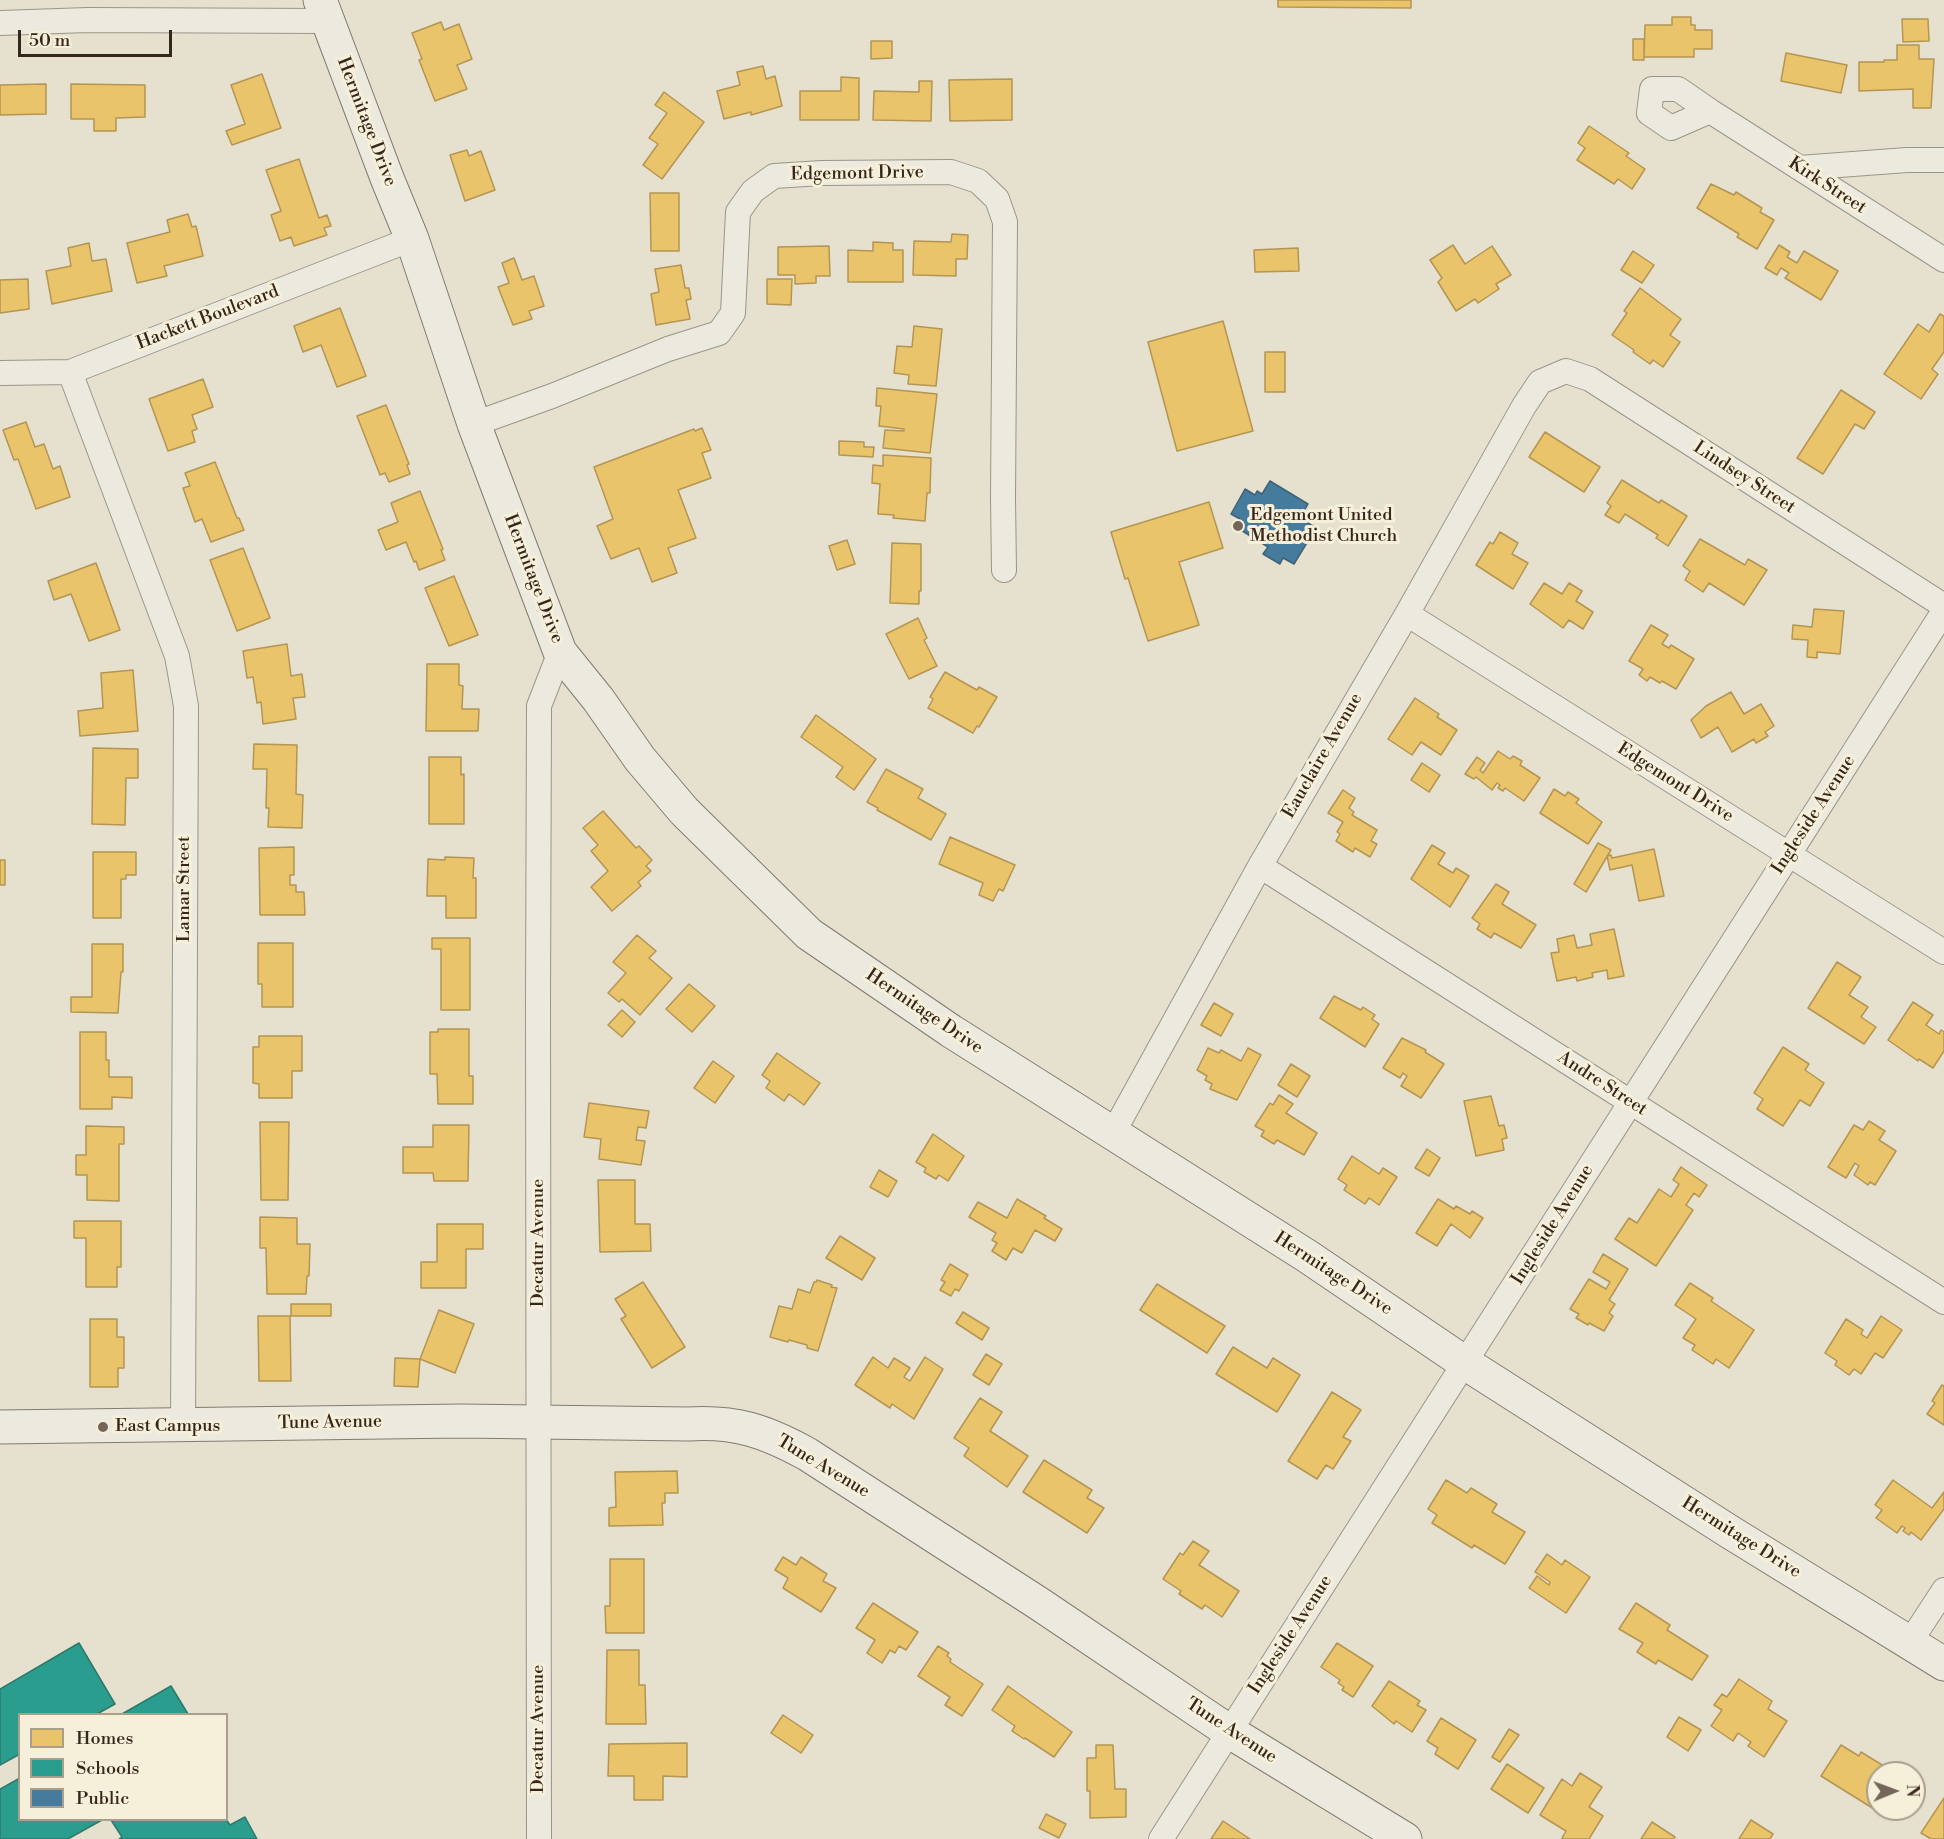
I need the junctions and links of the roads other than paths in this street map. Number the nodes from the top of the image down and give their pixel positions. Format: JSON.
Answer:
{"nodes":[{"id":1,"x":324,"y":10,"type":"edge"},
{"id":2,"x":0,"y":23,"type":"edge"},
{"id":3,"x":1710,"y":111,"type":"dead end"},
{"id":4,"x":1944,"y":160,"type":"edge"},
{"id":5,"x":1799,"y":168,"type":"junction"},
{"id":6,"x":412,"y":238,"type":"junction"},
{"id":7,"x":1944,"y":260,"type":"edge"},
{"id":8,"x":70,"y":372,"type":"junction"},
{"id":9,"x":0,"y":373,"type":"edge"},
{"id":10,"x":1540,"y":382,"type":"joint"},
{"id":11,"x":474,"y":424,"type":"junction"},
{"id":12,"x":1004,"y":570,"type":"dead end"},
{"id":13,"x":1944,"y":606,"type":"edge"},
{"id":14,"x":1944,"y":611,"type":"edge"},
{"id":15,"x":1407,"y":614,"type":"junction"},
{"id":16,"x":560,"y":652,"type":"junction"},
{"id":17,"x":1789,"y":854,"type":"junction"},
{"id":18,"x":1260,"y":866,"type":"junction"},
{"id":19,"x":1944,"y":952,"type":"edge"},
{"id":20,"x":1631,"y":1102,"type":"junction"},
{"id":21,"x":1113,"y":1133,"type":"junction"},
{"id":22,"x":1944,"y":1302,"type":"edge"},
{"id":23,"x":1465,"y":1363,"type":"junction"},
{"id":24,"x":538,"y":1423,"type":"junction"},
{"id":25,"x":183,"y":1426,"type":"junction"},
{"id":26,"x":0,"y":1427,"type":"edge"},
{"id":27,"x":1944,"y":1590,"type":"edge"},
{"id":28,"x":1910,"y":1642,"type":"junction"},
{"id":29,"x":1944,"y":1664,"type":"edge"},
{"id":30,"x":1230,"y":1732,"type":"junction"},
{"id":31,"x":539,"y":1839,"type":"edge"},
{"id":32,"x":1161,"y":1839,"type":"edge"},
{"id":33,"x":1405,"y":1839,"type":"edge"}],
"edges":[{"from":1,"to":2,"type":"street"},
{"from":1,"to":6,"type":"street","name":"Hermitage Drive"},
{"from":3,"to":5,"type":"street","name":"Kirk Street"},
{"from":4,"to":5,"type":"street"},
{"from":5,"to":7,"type":"street","name":"Kirk Street"},
{"from":6,"to":8,"type":"street","name":"Hackett Boulevard"},
{"from":6,"to":11,"type":"street","name":"Hermitage Drive"},
{"from":8,"to":9,"type":"street","name":"Hackett Boulevard"},
{"from":8,"to":25,"type":"street","name":"Lamar Street"},
{"from":10,"to":13,"type":"street","name":"Lindsey Street"},
{"from":10,"to":15,"type":"street","name":"Eauclaire Avenue"},
{"from":11,"to":12,"type":"street","name":"Edgemont Drive"},
{"from":11,"to":16,"type":"street","name":"Hermitage Drive"},
{"from":14,"to":17,"type":"street","name":"Ingleside Avenue"},
{"from":15,"to":17,"type":"street","name":"Edgemont Drive"},
{"from":15,"to":18,"type":"street","name":"Eauclaire Avenue"},
{"from":16,"to":21,"type":"street","name":"Hermitage Drive"},
{"from":16,"to":24,"type":"street","name":"Decatur Avenue"},
{"from":17,"to":19,"type":"street","name":"Edgemont Drive"},
{"from":17,"to":20,"type":"street","name":"Ingleside Avenue"},
{"from":18,"to":20,"type":"street","name":"Andre Street"},
{"from":18,"to":21,"type":"street","name":"Eauclaire Avenue"},
{"from":20,"to":22,"type":"street","name":"Andre Street"},
{"from":20,"to":23,"type":"street","name":"Ingleside Avenue"},
{"from":21,"to":23,"type":"street","name":"Hermitage Drive"},
{"from":23,"to":28,"type":"street","name":"Hermitage Drive"},
{"from":23,"to":30,"type":"street","name":"Ingleside Avenue"},
{"from":24,"to":25,"type":"street","name":"Tune Avenue"},
{"from":24,"to":30,"type":"street","name":"Tune Avenue"},
{"from":24,"to":31,"type":"street","name":"Decatur Avenue"},
{"from":25,"to":26,"type":"street","name":"Tune Avenue"},
{"from":27,"to":28,"type":"street"},
{"from":28,"to":29,"type":"street","name":"Hermitage Drive"},
{"from":30,"to":32,"type":"street","name":"Ingleside Avenue"},
{"from":30,"to":33,"type":"street","name":"Tune Avenue"}]}
